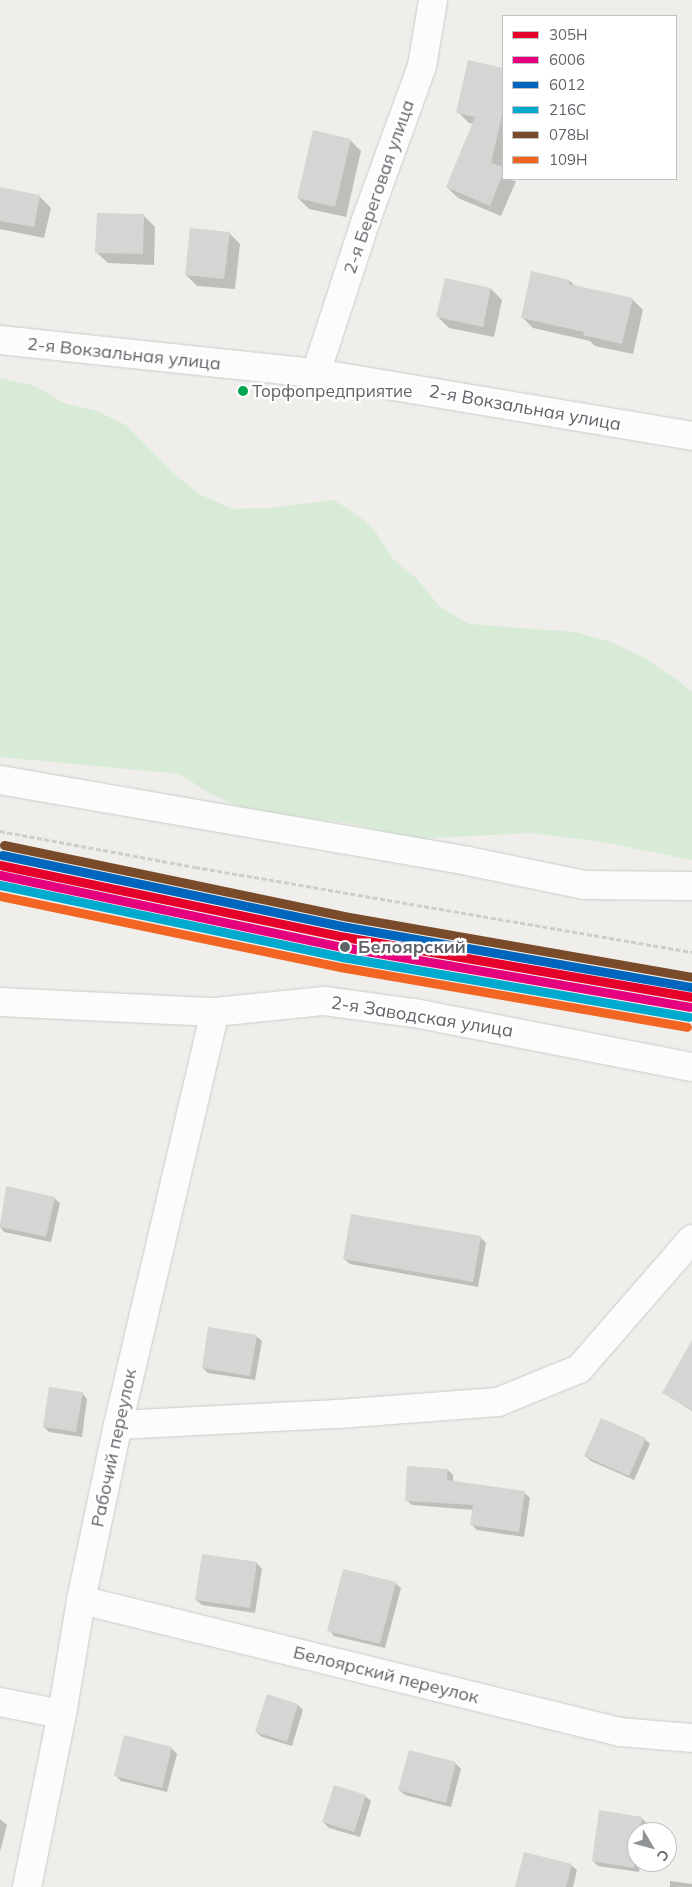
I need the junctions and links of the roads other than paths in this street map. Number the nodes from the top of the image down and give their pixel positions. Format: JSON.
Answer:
{"nodes":[{"id":1,"x":433,"y":0,"type":"edge"},
{"id":2,"x":0,"y":340,"type":"edge"},
{"id":3,"x":316,"y":373,"type":"junction"},
{"id":4,"x":692,"y":436,"type":"edge"},
{"id":5,"x":0,"y":780,"type":"edge"},
{"id":6,"x":692,"y":886,"type":"edge"},
{"id":7,"x":0,"y":1002,"type":"edge"},
{"id":8,"x":215,"y":1012,"type":"junction"},
{"id":9,"x":692,"y":1067,"type":"edge"},
{"id":10,"x":692,"y":1239,"type":"edge"},
{"id":11,"x":118,"y":1425,"type":"junction"},
{"id":12,"x":81,"y":1600,"type":"junction"},
{"id":13,"x":0,"y":1702,"type":"edge"},
{"id":14,"x":62,"y":1714,"type":"junction"},
{"id":15,"x":692,"y":1738,"type":"edge"},
{"id":16,"x":27,"y":1887,"type":"edge"}],
"edges":[{"from":1,"to":3,"type":"street","name":"2-я Береговая улица"},
{"from":2,"to":3,"type":"street","name":"2-я Вокзальная улица"},
{"from":3,"to":4,"type":"street","name":"2-я Вокзальная улица"},
{"from":5,"to":6,"type":"street"},
{"from":7,"to":8,"type":"street","name":"2-я Заводская улица"},
{"from":8,"to":9,"type":"street","name":"2-я Заводская улица"},
{"from":8,"to":11,"type":"street","name":"Рабочий переулок"},
{"from":10,"to":11,"type":"street"},
{"from":11,"to":12,"type":"street","name":"Рабочий переулок"},
{"from":12,"to":14,"type":"street","name":"Рабочий переулок"},
{"from":12,"to":15,"type":"street","name":"Белоярский переулок"},
{"from":13,"to":14,"type":"street"},
{"from":14,"to":16,"type":"street","name":"Рабочий переулок"}]}
